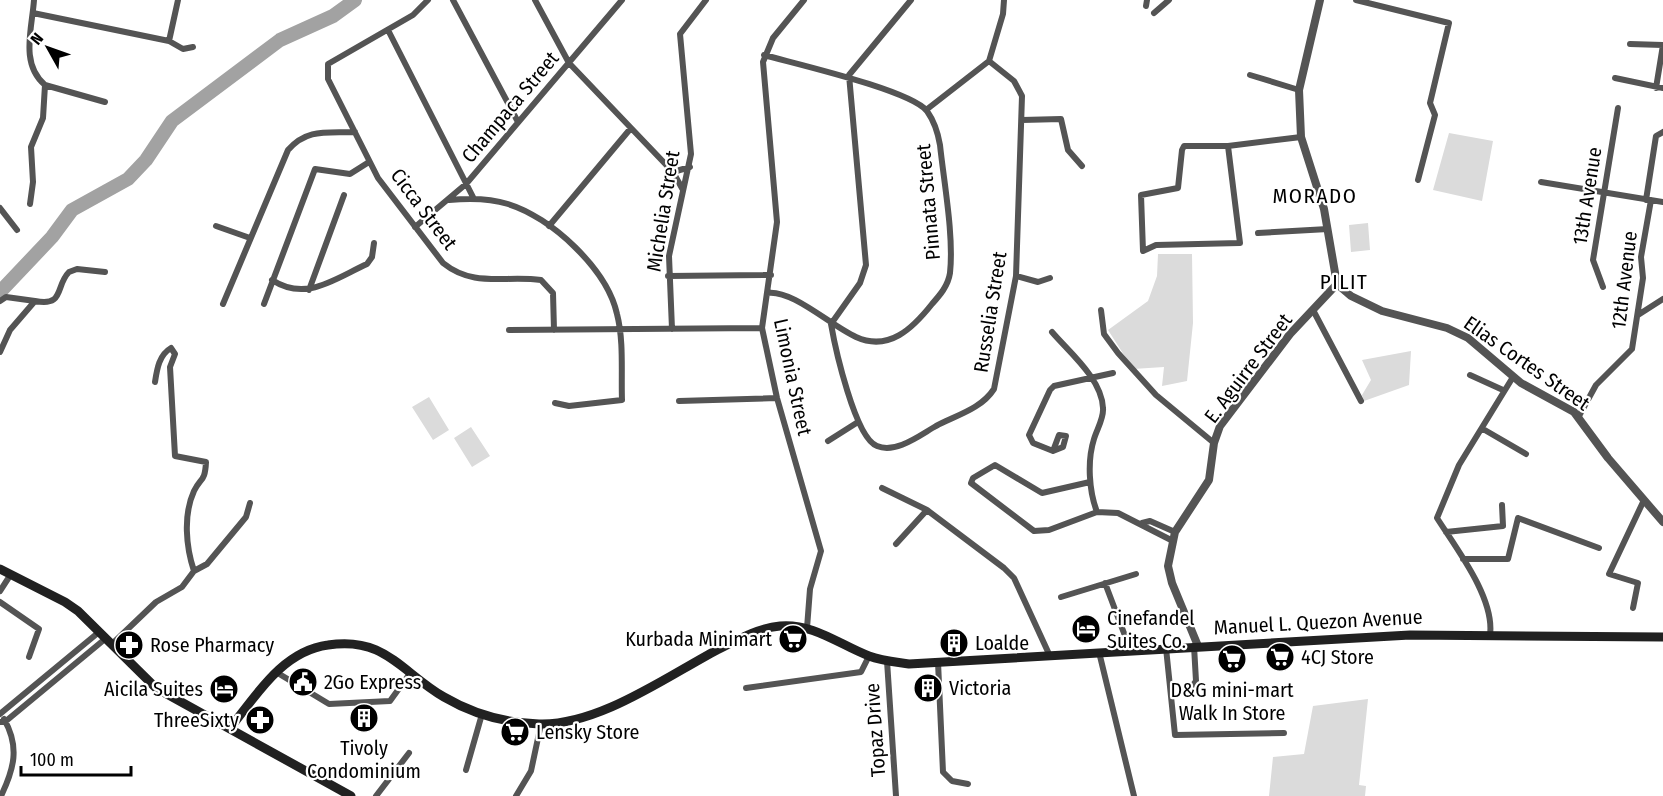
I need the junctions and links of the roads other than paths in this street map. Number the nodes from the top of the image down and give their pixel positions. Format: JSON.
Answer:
{"nodes":[{"id":1,"x":34,"y":0,"type":"edge"},
{"id":2,"x":177,"y":0,"type":"edge"},
{"id":3,"x":428,"y":0,"type":"edge"},
{"id":4,"x":453,"y":0,"type":"edge"},
{"id":5,"x":535,"y":0,"type":"edge"},
{"id":6,"x":622,"y":0,"type":"edge"},
{"id":7,"x":706,"y":0,"type":"edge"},
{"id":8,"x":804,"y":0,"type":"edge"},
{"id":9,"x":910,"y":0,"type":"edge"},
{"id":10,"x":1004,"y":0,"type":"edge"},
{"id":11,"x":1169,"y":0,"type":"edge"},
{"id":12,"x":1320,"y":0,"type":"edge"},
{"id":13,"x":1356,"y":0,"type":"edge"},
{"id":14,"x":33,"y":12,"type":"junction"},
{"id":15,"x":1154,"y":13,"type":"dead end"},
{"id":16,"x":388,"y":30,"type":"junction"},
{"id":17,"x":169,"y":41,"type":"junction"},
{"id":18,"x":1630,"y":44,"type":"dead end"},
{"id":19,"x":1663,"y":45,"type":"edge"},
{"id":20,"x":193,"y":47,"type":"dead end"},
{"id":21,"x":764,"y":55,"type":"junction"},
{"id":22,"x":989,"y":61,"type":"junction"},
{"id":23,"x":569,"y":63,"type":"junction"},
{"id":24,"x":1250,"y":75,"type":"dead end"},
{"id":25,"x":1615,"y":78,"type":"dead end"},
{"id":26,"x":849,"y":79,"type":"junction"},
{"id":27,"x":45,"y":85,"type":"junction"},
{"id":28,"x":1659,"y":88,"type":"edge"},
{"id":29,"x":1299,"y":90,"type":"junction"},
{"id":30,"x":105,"y":102,"type":"dead end"},
{"id":31,"x":1618,"y":108,"type":"dead end"},
{"id":32,"x":926,"y":110,"type":"junction"},
{"id":33,"x":1022,"y":120,"type":"junction"},
{"id":34,"x":518,"y":122,"type":"junction"},
{"id":35,"x":632,"y":128,"type":"junction"},
{"id":36,"x":355,"y":132,"type":"junction"},
{"id":37,"x":1663,"y":132,"type":"edge"},
{"id":38,"x":1302,"y":137,"type":"junction"},
{"id":39,"x":1228,"y":146,"type":"junction"},
{"id":40,"x":369,"y":162,"type":"junction"},
{"id":41,"x":1082,"y":166,"type":"dead end"},
{"id":42,"x":690,"y":167,"type":"junction"},
{"id":43,"x":673,"y":172,"type":"junction"},
{"id":44,"x":1418,"y":180,"type":"dead end"},
{"id":45,"x":1541,"y":182,"type":"dead end"},
{"id":46,"x":466,"y":184,"type":"junction"},
{"id":47,"x":683,"y":190,"type":"junction"},
{"id":48,"x":1603,"y":193,"type":"junction"},
{"id":49,"x":344,"y":195,"type":"dead end"},
{"id":50,"x":474,"y":199,"type":"junction"},
{"id":51,"x":449,"y":200,"type":"junction"},
{"id":52,"x":1649,"y":200,"type":"junction"},
{"id":53,"x":1663,"y":202,"type":"edge"},
{"id":54,"x":30,"y":204,"type":"dead end"},
{"id":55,"x":0,"y":208,"type":"edge"},
{"id":56,"x":216,"y":226,"type":"dead end"},
{"id":57,"x":549,"y":226,"type":"junction"},
{"id":58,"x":415,"y":227,"type":"junction"},
{"id":59,"x":1328,"y":229,"type":"junction"},
{"id":60,"x":17,"y":230,"type":"dead end"},
{"id":61,"x":1258,"y":234,"type":"dead end"},
{"id":62,"x":250,"y":238,"type":"junction"},
{"id":63,"x":374,"y":243,"type":"dead end"},
{"id":64,"x":105,"y":272,"type":"dead end"},
{"id":65,"x":771,"y":275,"type":"junction"},
{"id":66,"x":668,"y":276,"type":"junction"},
{"id":67,"x":1016,"y":276,"type":"junction"},
{"id":68,"x":1050,"y":278,"type":"dead end"},
{"id":69,"x":272,"y":280,"type":"junction"},
{"id":70,"x":1337,"y":284,"type":"junction"},
{"id":71,"x":1603,"y":287,"type":"dead end"},
{"id":72,"x":309,"y":290,"type":"junction"},
{"id":73,"x":767,"y":293,"type":"junction"},
{"id":74,"x":1663,"y":299,"type":"edge"},
{"id":75,"x":0,"y":301,"type":"edge"},
{"id":76,"x":35,"y":301,"type":"junction"},
{"id":77,"x":223,"y":304,"type":"dead end"},
{"id":78,"x":264,"y":304,"type":"dead end"},
{"id":79,"x":1101,"y":310,"type":"dead end"},
{"id":80,"x":1313,"y":310,"type":"junction"},
{"id":81,"x":1638,"y":315,"type":"junction"},
{"id":82,"x":831,"y":324,"type":"junction"},
{"id":83,"x":762,"y":328,"type":"junction"},
{"id":84,"x":672,"y":329,"type":"junction"},
{"id":85,"x":509,"y":330,"type":"dead end"},
{"id":86,"x":554,"y":330,"type":"junction"},
{"id":87,"x":619,"y":331,"type":"junction"},
{"id":88,"x":1052,"y":332,"type":"dead end"},
{"id":89,"x":0,"y":352,"type":"edge"},
{"id":90,"x":1113,"y":373,"type":"dead end"},
{"id":91,"x":1470,"y":375,"type":"dead end"},
{"id":92,"x":1513,"y":376,"type":"junction"},
{"id":93,"x":1091,"y":379,"type":"junction"},
{"id":94,"x":154,"y":382,"type":"dead end"},
{"id":95,"x":1503,"y":390,"type":"junction"},
{"id":96,"x":777,"y":398,"type":"junction"},
{"id":97,"x":679,"y":400,"type":"dead end"},
{"id":98,"x":1361,"y":401,"type":"dead end"},
{"id":99,"x":555,"y":403,"type":"dead end"},
{"id":100,"x":1580,"y":416,"type":"junction"},
{"id":101,"x":858,"y":422,"type":"junction"},
{"id":102,"x":1483,"y":429,"type":"junction"},
{"id":103,"x":828,"y":441,"type":"dead end"},
{"id":104,"x":1214,"y":443,"type":"junction"},
{"id":105,"x":1053,"y":451,"type":"dead end"},
{"id":106,"x":1526,"y":454,"type":"dead end"},
{"id":107,"x":1090,"y":482,"type":"junction"},
{"id":108,"x":882,"y":488,"type":"dead end"},
{"id":109,"x":1644,"y":500,"type":"junction"},
{"id":110,"x":250,"y":503,"type":"dead end"},
{"id":111,"x":1502,"y":505,"type":"dead end"},
{"id":112,"x":927,"y":510,"type":"junction"},
{"id":113,"x":1097,"y":512,"type":"junction"},
{"id":114,"x":1663,"y":522,"type":"edge"},
{"id":115,"x":1446,"y":532,"type":"junction"},
{"id":116,"x":1173,"y":536,"type":"junction"},
{"id":117,"x":896,"y":544,"type":"dead end"},
{"id":118,"x":1599,"y":548,"type":"dead end"},
{"id":119,"x":1463,"y":560,"type":"junction"},
{"id":120,"x":0,"y":568,"type":"edge"},
{"id":121,"x":194,"y":571,"type":"junction"},
{"id":122,"x":11,"y":574,"type":"junction"},
{"id":123,"x":1136,"y":574,"type":"dead end"},
{"id":124,"x":1105,"y":584,"type":"junction"},
{"id":125,"x":0,"y":591,"type":"edge"},
{"id":126,"x":1061,"y":597,"type":"dead end"},
{"id":127,"x":0,"y":602,"type":"edge"},
{"id":128,"x":1633,"y":608,"type":"dead end"},
{"id":129,"x":807,"y":628,"type":"junction"},
{"id":130,"x":1490,"y":634,"type":"junction"},
{"id":131,"x":1663,"y":637,"type":"edge"},
{"id":132,"x":105,"y":639,"type":"junction"},
{"id":133,"x":1196,"y":646,"type":"junction"},
{"id":134,"x":1166,"y":647,"type":"junction"},
{"id":135,"x":1130,"y":649,"type":"junction"},
{"id":136,"x":1099,"y":652,"type":"junction"},
{"id":137,"x":1049,"y":654,"type":"junction"},
{"id":138,"x":869,"y":656,"type":"junction"},
{"id":139,"x":29,"y":657,"type":"dead end"},
{"id":140,"x":887,"y":661,"type":"junction"},
{"id":141,"x":938,"y":662,"type":"junction"},
{"id":142,"x":276,"y":672,"type":"junction"},
{"id":143,"x":411,"y":672,"type":"junction"},
{"id":144,"x":47,"y":674,"type":"junction"},
{"id":145,"x":53,"y":681,"type":"junction"},
{"id":146,"x":746,"y":688,"type":"dead end"},
{"id":147,"x":1186,"y":694,"type":"dead end"},
{"id":148,"x":0,"y":713,"type":"edge"},
{"id":149,"x":482,"y":714,"type":"junction"},
{"id":150,"x":3,"y":721,"type":"edge"},
{"id":151,"x":541,"y":724,"type":"junction"},
{"id":152,"x":231,"y":727,"type":"junction"},
{"id":153,"x":1284,"y":733,"type":"dead end"},
{"id":154,"x":409,"y":753,"type":"dead end"},
{"id":155,"x":466,"y":770,"type":"dead end"},
{"id":156,"x":968,"y":784,"type":"dead end"},
{"id":157,"x":1,"y":796,"type":"edge"},
{"id":158,"x":351,"y":796,"type":"edge"},
{"id":159,"x":376,"y":796,"type":"edge"},
{"id":160,"x":516,"y":796,"type":"edge"},
{"id":161,"x":896,"y":796,"type":"edge"},
{"id":162,"x":1134,"y":796,"type":"edge"}],
"edges":[{"from":1,"to":14,"type":"street"},
{"from":2,"to":17,"type":"street"},
{"from":3,"to":16,"type":"street","name":"Cicca Street"},
{"from":4,"to":34,"type":"street"},
{"from":5,"to":23,"type":"street"},
{"from":6,"to":23,"type":"street","name":"Champaca Street"},
{"from":7,"to":42,"type":"street","name":"Michelia Street"},
{"from":8,"to":21,"type":"street"},
{"from":9,"to":26,"type":"street"},
{"from":10,"to":22,"type":"street"},
{"from":11,"to":15,"type":"street"},
{"from":12,"to":29,"type":"street"},
{"from":13,"to":44,"type":"street"},
{"from":14,"to":17,"type":"street"},
{"from":14,"to":27,"type":"street"},
{"from":16,"to":36,"type":"street","name":"Cicca Street"},
{"from":16,"to":46,"type":"street"},
{"from":17,"to":20,"type":"street"},
{"from":18,"to":19,"type":"street"},
{"from":19,"to":28,"type":"street"},
{"from":21,"to":26,"type":"street"},
{"from":21,"to":65,"type":"street","name":"Limonia Street"},
{"from":22,"to":32,"type":"street"},
{"from":22,"to":33,"type":"street","name":"Russelia Street"},
{"from":23,"to":34,"type":"street","name":"Champaca Street"},
{"from":23,"to":35,"type":"street"},
{"from":24,"to":29,"type":"street"},
{"from":25,"to":28,"type":"street"},
{"from":26,"to":32,"type":"street"},
{"from":26,"to":82,"type":"street"},
{"from":27,"to":30,"type":"street"},
{"from":27,"to":54,"type":"street"},
{"from":29,"to":38,"type":"street"},
{"from":31,"to":48,"type":"street","name":"13th Avenue"},
{"from":32,"to":82,"type":"street","name":"Pinnata Street"},
{"from":33,"to":41,"type":"street"},
{"from":33,"to":67,"type":"street","name":"Russelia Street"},
{"from":34,"to":46,"type":"street","name":"Champaca Street"},
{"from":35,"to":43,"type":"street"},
{"from":35,"to":57,"type":"street"},
{"from":36,"to":40,"type":"street","name":"Cicca Street"},
{"from":36,"to":62,"type":"street"},
{"from":37,"to":52,"type":"street","name":"12th Avenue"},
{"from":38,"to":39,"type":"street"},
{"from":38,"to":59,"type":"street"},
{"from":39,"to":39,"type":"street"},
{"from":40,"to":58,"type":"street","name":"Cicca Street"},
{"from":40,"to":69,"type":"street"},
{"from":42,"to":43,"type":"street"},
{"from":42,"to":47,"type":"street","name":"Michelia Street"},
{"from":43,"to":47,"type":"street"},
{"from":45,"to":48,"type":"street"},
{"from":46,"to":50,"type":"street"},
{"from":46,"to":51,"type":"street","name":"Champaca Street"},
{"from":47,"to":66,"type":"street","name":"Michelia Street"},
{"from":48,"to":52,"type":"street"},
{"from":48,"to":71,"type":"street","name":"13th Avenue"},
{"from":49,"to":72,"type":"street"},
{"from":50,"to":51,"type":"street"},
{"from":50,"to":57,"type":"street"},
{"from":51,"to":58,"type":"street","name":"Champaca Street"},
{"from":52,"to":53,"type":"street"},
{"from":52,"to":81,"type":"street","name":"12th Avenue"},
{"from":55,"to":60,"type":"street"},
{"from":56,"to":62,"type":"street"},
{"from":57,"to":87,"type":"street"},
{"from":58,"to":86,"type":"street","name":"Cicca Street"},
{"from":59,"to":61,"type":"street"},
{"from":59,"to":70,"type":"street"},
{"from":62,"to":77,"type":"street"},
{"from":63,"to":72,"type":"street"},
{"from":64,"to":76,"type":"street"},
{"from":65,"to":66,"type":"street"},
{"from":65,"to":73,"type":"street","name":"Limonia Street"},
{"from":66,"to":84,"type":"street","name":"Michelia Street"},
{"from":67,"to":68,"type":"street"},
{"from":67,"to":101,"type":"street","name":"Russelia Street"},
{"from":69,"to":72,"type":"street"},
{"from":69,"to":78,"type":"street"},
{"from":70,"to":80,"type":"street","name":"E. Aguirre Street"},
{"from":70,"to":92,"type":"street","name":"Elias Cortes Street"},
{"from":73,"to":82,"type":"street","name":"Pinnata Street"},
{"from":73,"to":83,"type":"street","name":"Limonia Street"},
{"from":74,"to":81,"type":"street"},
{"from":75,"to":76,"type":"street"},
{"from":76,"to":89,"type":"street"},
{"from":79,"to":104,"type":"street"},
{"from":80,"to":98,"type":"street"},
{"from":80,"to":104,"type":"street","name":"E. Aguirre Street"},
{"from":81,"to":100,"type":"street","name":"12th Avenue"},
{"from":82,"to":101,"type":"street","name":"Russelia Street"},
{"from":83,"to":84,"type":"street"},
{"from":83,"to":96,"type":"street","name":"Limonia Street"},
{"from":84,"to":87,"type":"street"},
{"from":85,"to":86,"type":"street"},
{"from":86,"to":87,"type":"street"},
{"from":87,"to":99,"type":"street"},
{"from":88,"to":93,"type":"street"},
{"from":90,"to":93,"type":"street"},
{"from":91,"to":95,"type":"street"},
{"from":92,"to":95,"type":"street"},
{"from":92,"to":100,"type":"street","name":"Elias Cortes Street"},
{"from":93,"to":105,"type":"street"},
{"from":93,"to":107,"type":"street"},
{"from":94,"to":121,"type":"street"},
{"from":95,"to":102,"type":"street"},
{"from":96,"to":97,"type":"street"},
{"from":96,"to":129,"type":"street","name":"Limonia Street"},
{"from":100,"to":109,"type":"street","name":"Elias Cortes Street"},
{"from":101,"to":103,"type":"street"},
{"from":102,"to":106,"type":"street"},
{"from":102,"to":115,"type":"street"},
{"from":104,"to":116,"type":"street","name":"E. Aguirre Street"},
{"from":107,"to":113,"type":"street"},
{"from":107,"to":113,"type":"street"},
{"from":108,"to":112,"type":"street"},
{"from":109,"to":114,"type":"street","name":"Elias Cortes Street"},
{"from":109,"to":128,"type":"street"},
{"from":110,"to":121,"type":"street"},
{"from":111,"to":115,"type":"street"},
{"from":112,"to":117,"type":"street"},
{"from":112,"to":137,"type":"street"},
{"from":113,"to":116,"type":"street"},
{"from":115,"to":119,"type":"street"},
{"from":116,"to":133,"type":"street","name":"E. Aguirre Street"},
{"from":118,"to":119,"type":"street"},
{"from":119,"to":130,"type":"street"},
{"from":120,"to":122,"type":"main road"},
{"from":121,"to":132,"type":"street"},
{"from":122,"to":125,"type":"street"},
{"from":122,"to":132,"type":"main road"},
{"from":123,"to":124,"type":"street"},
{"from":124,"to":126,"type":"street"},
{"from":124,"to":135,"type":"street"},
{"from":127,"to":139,"type":"street"},
{"from":129,"to":138,"type":"main road","name":"Manuel L. Quezon Avenue"},
{"from":129,"to":151,"type":"main road","name":"Manuel L. Quezon Avenue"},
{"from":130,"to":131,"type":"main road","name":"Manuel L. Quezon Avenue"},
{"from":130,"to":133,"type":"main road","name":"Manuel L. Quezon Avenue"},
{"from":132,"to":144,"type":"street"},
{"from":132,"to":145,"type":"street"},
{"from":132,"to":152,"type":"main road"},
{"from":133,"to":134,"type":"main road","name":"Manuel L. Quezon Avenue"},
{"from":133,"to":147,"type":"street"},
{"from":134,"to":135,"type":"main road","name":"Manuel L. Quezon Avenue"},
{"from":134,"to":153,"type":"street"},
{"from":135,"to":136,"type":"main road","name":"Manuel L. Quezon Avenue"},
{"from":136,"to":137,"type":"main road","name":"Manuel L. Quezon Avenue"},
{"from":136,"to":162,"type":"street"},
{"from":137,"to":141,"type":"main road","name":"Manuel L. Quezon Avenue"},
{"from":138,"to":140,"type":"main road","name":"Manuel L. Quezon Avenue"},
{"from":138,"to":146,"type":"street"},
{"from":140,"to":141,"type":"main road","name":"Manuel L. Quezon Avenue"},
{"from":140,"to":161,"type":"street","name":"Topaz Drive"},
{"from":141,"to":156,"type":"street"},
{"from":142,"to":143,"type":"main road","name":"Manuel L. Quezon Avenue"},
{"from":142,"to":143,"type":"street"},
{"from":142,"to":152,"type":"main road","name":"Manuel L. Quezon Avenue"},
{"from":143,"to":149,"type":"main road","name":"Manuel L. Quezon Avenue"},
{"from":144,"to":145,"type":"street"},
{"from":144,"to":148,"type":"street"},
{"from":145,"to":150,"type":"street"},
{"from":148,"to":150,"type":"street"},
{"from":149,"to":151,"type":"main road","name":"Manuel L. Quezon Avenue"},
{"from":149,"to":155,"type":"street"},
{"from":150,"to":157,"type":"street"},
{"from":151,"to":160,"type":"street"},
{"from":152,"to":158,"type":"main road"},
{"from":154,"to":159,"type":"street"}]}
